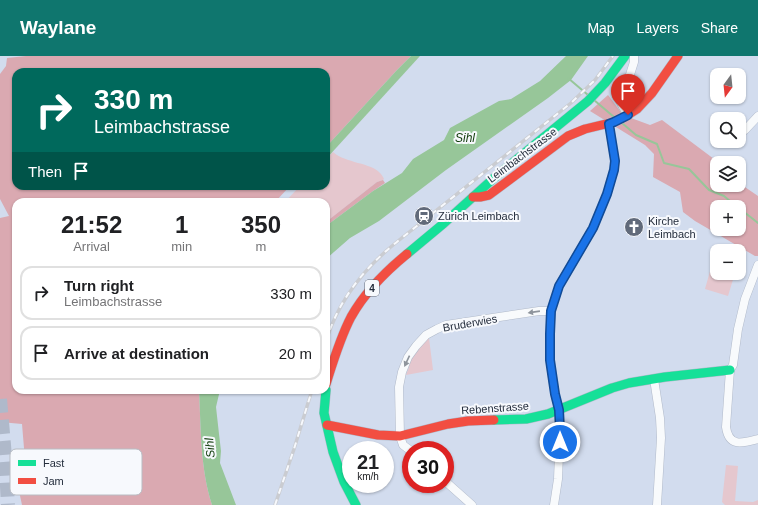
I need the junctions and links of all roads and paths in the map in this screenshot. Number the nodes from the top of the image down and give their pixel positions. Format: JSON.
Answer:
{"nodes":[{"id":1,"x":625,"y":56,"type":"edge"},
{"id":2,"x":634,"y":56,"type":"edge"},
{"id":3,"x":678,"y":56,"type":"edge"},
{"id":4,"x":625,"y":116,"type":"junction"},
{"id":5,"x":758,"y":116,"type":"edge"},
{"id":6,"x":612,"y":123,"type":"junction"},
{"id":7,"x":746,"y":128,"type":"edge"},
{"id":8,"x":473,"y":197,"type":"junction"},
{"id":9,"x":758,"y":265,"type":"edge"},
{"id":10,"x":551,"y":311,"type":"junction"},
{"id":11,"x":330,"y":370,"type":"edge"},
{"id":12,"x":730,"y":370,"type":"junction"},
{"id":13,"x":654,"y":379,"type":"junction"},
{"id":14,"x":326,"y":394,"type":"edge"},
{"id":15,"x":559,"y":410,"type":"junction"},
{"id":16,"x":327,"y":426,"type":"junction"},
{"id":17,"x":400,"y":436,"type":"junction"},
{"id":18,"x":758,"y":438,"type":"edge"},
{"id":19,"x":402,"y":442,"type":"edge"},
{"id":20,"x":454,"y":489,"type":"edge"},
{"id":21,"x":356,"y":505,"type":"edge"},
{"id":22,"x":472,"y":505,"type":"edge"},
{"id":23,"x":554,"y":505,"type":"edge"},
{"id":24,"x":657,"y":505,"type":"edge"}],
"edges":[{"from":1,"to":8,"type":"street","number":"4"},
{"from":2,"to":4,"type":"street"},
{"from":3,"to":4,"type":"street","name":"Leimbachstrasse"},
{"from":4,"to":6,"type":"street","name":"Leimbachstrasse"},
{"from":5,"to":7,"type":"street"},
{"from":6,"to":8,"type":"street","name":"Leimbachstrasse"},
{"from":6,"to":10,"type":"street"},
{"from":8,"to":11,"type":"street","name":"Leimbachstrasse","number":"4"},
{"from":9,"to":12,"type":"street"},
{"from":10,"to":15,"type":"street"},
{"from":10,"to":17,"type":"street","name":"Bruderwies","one_way":true},
{"from":12,"to":13,"type":"street","name":"Rebenstrasse"},
{"from":12,"to":18,"type":"street"},
{"from":13,"to":15,"type":"street","name":"Rebenstrasse"},
{"from":13,"to":24,"type":"street"},
{"from":14,"to":16,"type":"street"},
{"from":15,"to":17,"type":"street","name":"Rebenstrasse"},
{"from":15,"to":23,"type":"street"},
{"from":16,"to":17,"type":"street","name":"Rebenstrasse"},
{"from":16,"to":21,"type":"street"},
{"from":17,"to":19,"type":"street"},
{"from":20,"to":22,"type":"street"}]}
